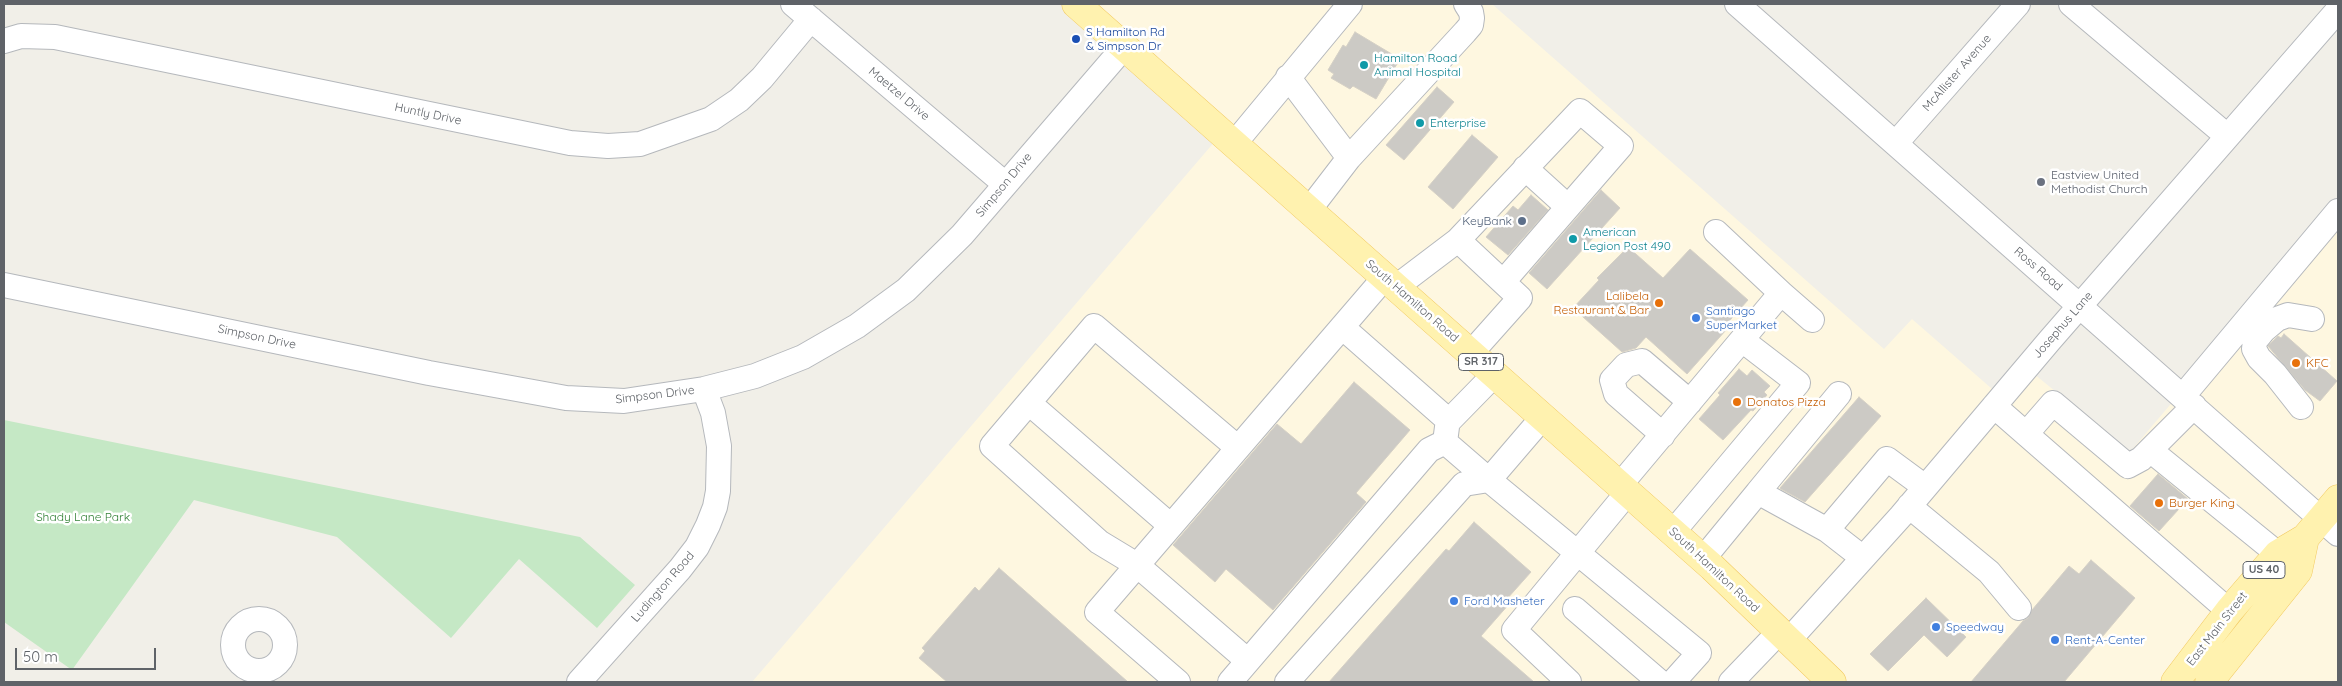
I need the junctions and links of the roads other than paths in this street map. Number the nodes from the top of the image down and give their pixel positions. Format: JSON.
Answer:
{"nodes":[{"id":1,"x":793,"y":4,"type":"edge"},
{"id":2,"x":1076,"y":4,"type":"edge"},
{"id":3,"x":1350,"y":4,"type":"edge"},
{"id":4,"x":1466,"y":4,"type":"edge"},
{"id":5,"x":1738,"y":4,"type":"edge"},
{"id":6,"x":2018,"y":4,"type":"edge"},
{"id":7,"x":2071,"y":4,"type":"edge"},
{"id":8,"x":2338,"y":10,"type":"edge"},
{"id":9,"x":811,"y":19,"type":"junction"},
{"id":10,"x":4,"y":40,"type":"edge"},
{"id":11,"x":1124,"y":47,"type":"junction"},
{"id":12,"x":1288,"y":77,"type":"junction"},
{"id":13,"x":2227,"y":136,"type":"junction"},
{"id":14,"x":1896,"y":143,"type":"junction"},
{"id":15,"x":1234,"y":144,"type":"junction"},
{"id":16,"x":1349,"y":158,"type":"junction"},
{"id":17,"x":1526,"y":168,"type":"junction"},
{"id":18,"x":1004,"y":184,"type":"junction"},
{"id":19,"x":1568,"y":207,"type":"junction"},
{"id":20,"x":1309,"y":210,"type":"junction"},
{"id":21,"x":2338,"y":211,"type":"edge"},
{"id":22,"x":1716,"y":232,"type":"dead end"},
{"id":23,"x":1458,"y":240,"type":"junction"},
{"id":24,"x":1391,"y":282,"type":"junction"},
{"id":25,"x":1503,"y":282,"type":"junction"},
{"id":26,"x":4,"y":285,"type":"edge"},
{"id":27,"x":1781,"y":293,"type":"junction"},
{"id":28,"x":2080,"y":306,"type":"junction"},
{"id":29,"x":2312,"y":318,"type":"dead end"},
{"id":30,"x":1812,"y":320,"type":"dead end"},
{"id":31,"x":1342,"y":327,"type":"junction"},
{"id":32,"x":1742,"y":340,"type":"junction"},
{"id":33,"x":1471,"y":353,"type":"junction"},
{"id":34,"x":1495,"y":374,"type":"junction"},
{"id":35,"x":704,"y":389,"type":"junction"},
{"id":36,"x":1839,"y":394,"type":"dead end"},
{"id":37,"x":1787,"y":397,"type":"junction"},
{"id":38,"x":1693,"y":399,"type":"junction"},
{"id":39,"x":2188,"y":401,"type":"junction"},
{"id":40,"x":1029,"y":403,"type":"junction"},
{"id":41,"x":1994,"y":406,"type":"junction"},
{"id":42,"x":2301,"y":407,"type":"dead end"},
{"id":43,"x":1543,"y":417,"type":"junction"},
{"id":44,"x":1447,"y":431,"type":"junction"},
{"id":45,"x":2026,"y":434,"type":"junction"},
{"id":46,"x":1663,"y":435,"type":"junction"},
{"id":47,"x":1238,"y":448,"type":"junction"},
{"id":48,"x":2150,"y":450,"type":"junction"},
{"id":49,"x":1489,"y":480,"type":"junction"},
{"id":50,"x":1925,"y":487,"type":"junction"},
{"id":51,"x":1624,"y":489,"type":"junction"},
{"id":52,"x":1758,"y":492,"type":"junction"},
{"id":53,"x":2338,"y":499,"type":"edge"},
{"id":54,"x":1909,"y":506,"type":"junction"},
{"id":55,"x":1171,"y":526,"type":"junction"},
{"id":56,"x":1827,"y":530,"type":"junction"},
{"id":57,"x":2322,"y":530,"type":"edge"},
{"id":58,"x":1672,"y":532,"type":"junction"},
{"id":59,"x":1578,"y":552,"type":"junction"},
{"id":60,"x":2278,"y":554,"type":"junction"},
{"id":61,"x":1863,"y":558,"type":"junction"},
{"id":62,"x":1703,"y":559,"type":"junction"},
{"id":63,"x":1137,"y":565,"type":"junction"},
{"id":64,"x":2019,"y":608,"type":"dead end"},
{"id":65,"x":1575,"y":609,"type":"dead end"},
{"id":66,"x":2229,"y":611,"type":"junction"},
{"id":67,"x":1784,"y":635,"type":"junction"},
{"id":68,"x":1248,"y":661,"type":"junction"},
{"id":69,"x":579,"y":682,"type":"edge"},
{"id":70,"x":1178,"y":682,"type":"edge"},
{"id":71,"x":1230,"y":682,"type":"edge"},
{"id":72,"x":1287,"y":682,"type":"edge"},
{"id":73,"x":1569,"y":682,"type":"edge"},
{"id":74,"x":1660,"y":682,"type":"edge"},
{"id":75,"x":1674,"y":682,"type":"edge"},
{"id":76,"x":1731,"y":682,"type":"edge"},
{"id":77,"x":1832,"y":682,"type":"edge"},
{"id":78,"x":2175,"y":682,"type":"edge"},
{"id":79,"x":2209,"y":682,"type":"edge"}],
"edges":[{"from":1,"to":9,"type":"street","name":"Maetzel Drive"},
{"from":2,"to":11,"type":"main road","name":"South Hamilton Road","number":"SR 317"},
{"from":3,"to":12,"type":"street"},
{"from":4,"to":16,"type":"street"},
{"from":5,"to":14,"type":"street","name":"Ross Road"},
{"from":6,"to":14,"type":"street","name":"McAllister Avenue"},
{"from":7,"to":13,"type":"street"},
{"from":8,"to":13,"type":"street","name":"Josephus Lane"},
{"from":9,"to":10,"type":"street","name":"Huntly Drive"},
{"from":9,"to":18,"type":"street","name":"Maetzel Drive"},
{"from":11,"to":15,"type":"main road","name":"South Hamilton Road","number":"SR 317"},
{"from":11,"to":18,"type":"street","name":"Simpson Drive"},
{"from":12,"to":15,"type":"street"},
{"from":12,"to":16,"type":"street"},
{"from":13,"to":28,"type":"street","name":"Josephus Lane"},
{"from":14,"to":28,"type":"street","name":"Ross Road"},
{"from":15,"to":20,"type":"main road","name":"South Hamilton Road","number":"SR 317"},
{"from":16,"to":20,"type":"street"},
{"from":17,"to":19,"type":"street"},
{"from":17,"to":19,"type":"street"},
{"from":17,"to":23,"type":"street"},
{"from":18,"to":35,"type":"street","name":"Simpson Drive"},
{"from":19,"to":25,"type":"street"},
{"from":20,"to":24,"type":"main road","name":"South Hamilton Road","number":"SR 317"},
{"from":21,"to":39,"type":"street"},
{"from":22,"to":27,"type":"street"},
{"from":23,"to":24,"type":"street"},
{"from":23,"to":25,"type":"street"},
{"from":24,"to":31,"type":"street"},
{"from":24,"to":33,"type":"main road","name":"South Hamilton Road","number":"SR 317"},
{"from":25,"to":33,"type":"street"},
{"from":26,"to":35,"type":"street","name":"Simpson Drive"},
{"from":27,"to":30,"type":"street"},
{"from":27,"to":32,"type":"street"},
{"from":28,"to":39,"type":"street","name":"Ross Road"},
{"from":28,"to":41,"type":"street","name":"Josephus Lane"},
{"from":29,"to":42,"type":"street"},
{"from":31,"to":44,"type":"street"},
{"from":31,"to":47,"type":"street"},
{"from":32,"to":37,"type":"street"},
{"from":32,"to":38,"type":"street"},
{"from":33,"to":34,"type":"main road","name":"South Hamilton Road","number":"SR 317"},
{"from":34,"to":43,"type":"main road","name":"South Hamilton Road","number":"SR 317"},
{"from":34,"to":44,"type":"street"},
{"from":35,"to":69,"type":"street","name":"Ludington Road"},
{"from":36,"to":52,"type":"street"},
{"from":37,"to":38,"type":"street"},
{"from":37,"to":58,"type":"street"},
{"from":38,"to":46,"type":"street"},
{"from":38,"to":46,"type":"street"},
{"from":39,"to":48,"type":"street"},
{"from":39,"to":57,"type":"street","name":"Ross Road"},
{"from":40,"to":47,"type":"street"},
{"from":40,"to":55,"type":"street"},
{"from":40,"to":63,"type":"street"},
{"from":41,"to":45,"type":"street"},
{"from":41,"to":50,"type":"street","name":"Josephus Lane"},
{"from":43,"to":49,"type":"street"},
{"from":43,"to":51,"type":"main road","name":"South Hamilton Road","number":"SR 317"},
{"from":44,"to":49,"type":"street"},
{"from":44,"to":68,"type":"street"},
{"from":45,"to":48,"type":"street"},
{"from":45,"to":66,"type":"street"},
{"from":46,"to":51,"type":"street"},
{"from":47,"to":55,"type":"street"},
{"from":48,"to":60,"type":"street"},
{"from":49,"to":59,"type":"street"},
{"from":49,"to":72,"type":"street"},
{"from":50,"to":54,"type":"street","name":"Josephus Lane"},
{"from":50,"to":56,"type":"street"},
{"from":51,"to":58,"type":"main road","name":"South Hamilton Road","number":"SR 317"},
{"from":51,"to":59,"type":"street"},
{"from":52,"to":56,"type":"street"},
{"from":52,"to":62,"type":"street"},
{"from":53,"to":57,"type":"main road","name":"East Main Street","number":"US 40"},
{"from":54,"to":61,"type":"street","name":"Josephus Lane"},
{"from":54,"to":64,"type":"street"},
{"from":55,"to":63,"type":"street"},
{"from":56,"to":61,"type":"street"},
{"from":57,"to":60,"type":"main road","name":"East Main Street","number":"US 40"},
{"from":57,"to":79,"type":"main road","name":"East Main Street","number":"US 40"},
{"from":58,"to":62,"type":"main road","name":"South Hamilton Road","number":"SR 317"},
{"from":59,"to":73,"type":"street"},
{"from":59,"to":75,"type":"street"},
{"from":60,"to":66,"type":"main road","name":"East Main Street","number":"US 40"},
{"from":61,"to":67,"type":"street","name":"Josephus Lane"},
{"from":62,"to":67,"type":"main road","name":"South Hamilton Road","number":"SR 317"},
{"from":63,"to":68,"type":"street"},
{"from":63,"to":70,"type":"street"},
{"from":65,"to":74,"type":"street"},
{"from":66,"to":78,"type":"main road","name":"East Main Street","number":"US 40"},
{"from":67,"to":76,"type":"street","name":"Josephus Lane"},
{"from":67,"to":77,"type":"main road","name":"South Hamilton Road","number":"SR 317"},
{"from":68,"to":71,"type":"street"}]}
